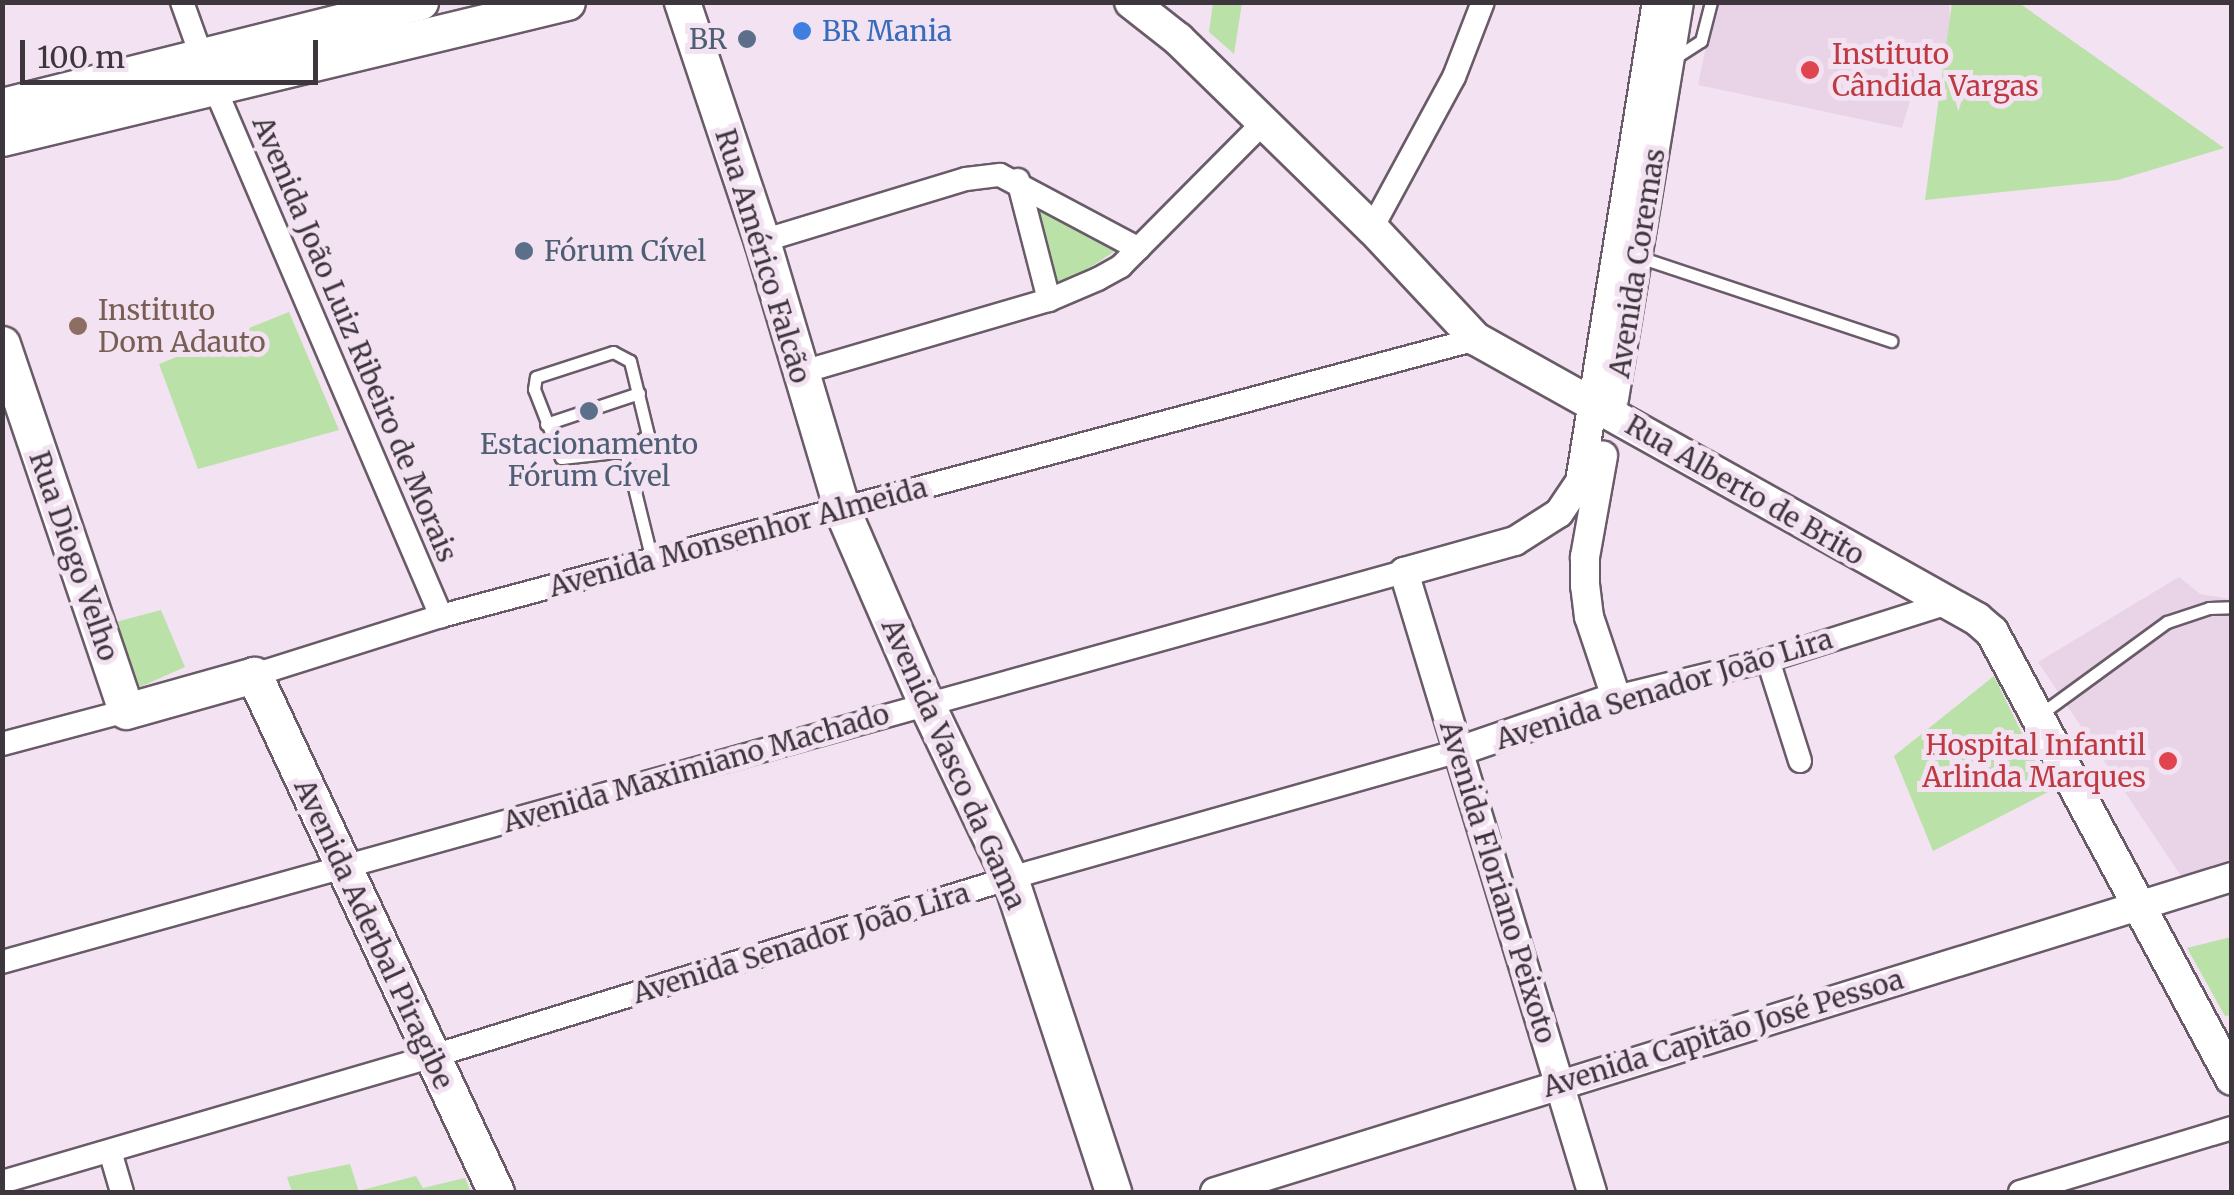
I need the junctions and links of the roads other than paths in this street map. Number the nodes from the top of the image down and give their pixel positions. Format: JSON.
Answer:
{"nodes":[{"id":1,"x":182,"y":2,"type":"edge"},
{"id":2,"x":420,"y":2,"type":"edge"},
{"id":3,"x":568,"y":2,"type":"edge"},
{"id":4,"x":682,"y":2,"type":"edge"},
{"id":5,"x":1131,"y":2,"type":"edge"},
{"id":6,"x":1483,"y":2,"type":"edge"},
{"id":7,"x":1657,"y":2,"type":"edge"},
{"id":8,"x":1679,"y":2,"type":"edge"},
{"id":9,"x":1711,"y":2,"type":"edge"},
{"id":10,"x":1658,"y":63,"type":"junction"},
{"id":11,"x":207,"y":71,"type":"junction"},
{"id":12,"x":2,"y":106,"type":"edge"},
{"id":13,"x":1262,"y":124,"type":"junction"},
{"id":14,"x":2,"y":138,"type":"edge"},
{"id":15,"x":1018,"y":180,"type":"junction"},
{"id":16,"x":1372,"y":228,"type":"junction"},
{"id":17,"x":762,"y":241,"type":"junction"},
{"id":18,"x":1138,"y":248,"type":"junction"},
{"id":19,"x":1639,"y":257,"type":"junction"},
{"id":20,"x":1050,"y":300,"type":"junction"},
{"id":21,"x":1476,"y":339,"type":"junction"},
{"id":22,"x":1891,"y":341,"type":"dead end"},
{"id":23,"x":2,"y":344,"type":"edge"},
{"id":24,"x":799,"y":373,"type":"junction"},
{"id":25,"x":639,"y":393,"type":"junction"},
{"id":26,"x":1603,"y":409,"type":"junction"},
{"id":27,"x":546,"y":424,"type":"junction"},
{"id":28,"x":625,"y":451,"type":"junction"},
{"id":29,"x":1585,"y":462,"type":"joint"},
{"id":30,"x":842,"y":510,"type":"junction"},
{"id":31,"x":652,"y":560,"type":"junction"},
{"id":32,"x":1404,"y":572,"type":"junction"},
{"id":33,"x":1945,"y":604,"type":"junction"},
{"id":34,"x":2232,"y":607,"type":"edge"},
{"id":35,"x":441,"y":616,"type":"junction"},
{"id":36,"x":1768,"y":660,"type":"junction"},
{"id":37,"x":254,"y":675,"type":"junction"},
{"id":38,"x":1616,"y":697,"type":"junction"},
{"id":39,"x":926,"y":703,"type":"junction"},
{"id":40,"x":126,"y":711,"type":"junction"},
{"id":41,"x":2038,"y":716,"type":"junction"},
{"id":42,"x":2,"y":744,"type":"edge"},
{"id":43,"x":1459,"y":751,"type":"junction"},
{"id":44,"x":1800,"y":762,"type":"dead end"},
{"id":45,"x":341,"y":867,"type":"junction"},
{"id":46,"x":2232,"y":877,"type":"edge"},
{"id":47,"x":1010,"y":878,"type":"junction"},
{"id":48,"x":2139,"y":908,"type":"junction"},
{"id":49,"x":2,"y":962,"type":"edge"},
{"id":50,"x":430,"y":1057,"type":"junction"},
{"id":51,"x":2232,"y":1078,"type":"edge"},
{"id":52,"x":1559,"y":1083,"type":"junction"},
{"id":53,"x":2232,"y":1128,"type":"edge"},
{"id":54,"x":110,"y":1150,"type":"junction"},
{"id":55,"x":2,"y":1182,"type":"edge"},
{"id":56,"x":122,"y":1192,"type":"edge"},
{"id":57,"x":496,"y":1192,"type":"edge"},
{"id":58,"x":1113,"y":1192,"type":"edge"},
{"id":59,"x":1215,"y":1192,"type":"edge"},
{"id":60,"x":1592,"y":1192,"type":"edge"},
{"id":61,"x":2020,"y":1192,"type":"edge"}],
"edges":[{"from":1,"to":11,"type":"street","name":"Avenida João Luiz Ribeiro de Morais"},
{"from":2,"to":11,"type":"main road"},
{"from":3,"to":11,"type":"main road"},
{"from":4,"to":17,"type":"main road","name":"Rua Américo Falcão"},
{"from":5,"to":13,"type":"main road","name":"Rua Alberto de Brito"},
{"from":6,"to":16,"type":"street"},
{"from":7,"to":10,"type":"street","name":"Avenida Coremas"},
{"from":8,"to":10,"type":"street","name":"Avenida Coremas"},
{"from":9,"to":10,"type":"lane"},
{"from":10,"to":19,"type":"street","name":"Avenida Coremas"},
{"from":10,"to":26,"type":"street","name":"Avenida Coremas"},
{"from":11,"to":12,"type":"main road"},
{"from":11,"to":14,"type":"main road"},
{"from":11,"to":35,"type":"street","name":"Avenida João Luiz Ribeiro de Morais"},
{"from":13,"to":16,"type":"main road","name":"Rua Alberto de Brito"},
{"from":13,"to":18,"type":"street"},
{"from":15,"to":17,"type":"street"},
{"from":15,"to":18,"type":"street"},
{"from":15,"to":20,"type":"street"},
{"from":16,"to":21,"type":"main road","name":"Rua Alberto de Brito"},
{"from":17,"to":24,"type":"main road","name":"Rua Américo Falcão"},
{"from":18,"to":20,"type":"street"},
{"from":19,"to":22,"type":"lane"},
{"from":19,"to":26,"type":"street","name":"Avenida Coremas"},
{"from":20,"to":24,"type":"street"},
{"from":21,"to":26,"type":"main road","name":"Rua Alberto de Brito"},
{"from":21,"to":30,"type":"street","name":"Avenida Monsenhor Almeida"},
{"from":23,"to":40,"type":"main road","name":"Rua Diogo Velho"},
{"from":24,"to":30,"type":"main road","name":"Rua Américo Falcão"},
{"from":25,"to":27,"type":"lane"},
{"from":25,"to":27,"type":"lane"},
{"from":25,"to":28,"type":"lane"},
{"from":26,"to":29,"type":"street","name":"Avenida Coremas"},
{"from":26,"to":33,"type":"main road","name":"Rua Alberto de Brito"},
{"from":26,"to":38,"type":"street","name":"Avenida Coremas"},
{"from":27,"to":28,"type":"lane"},
{"from":28,"to":31,"type":"lane"},
{"from":29,"to":32,"type":"street","name":"Avenida Maximiano Machado"},
{"from":30,"to":31,"type":"street","name":"Avenida Monsenhor Almeida"},
{"from":30,"to":39,"type":"main road","name":"Avenida Vasco da Gama"},
{"from":31,"to":35,"type":"street","name":"Avenida Monsenhor Almeida"},
{"from":32,"to":39,"type":"street","name":"Avenida Maximiano Machado"},
{"from":32,"to":43,"type":"street","name":"Avenida Floriano Peixoto"},
{"from":33,"to":36,"type":"street","name":"Avenida Senador João Lira"},
{"from":33,"to":41,"type":"main road","name":"Rua Alberto de Brito"},
{"from":34,"to":41,"type":"lane"},
{"from":35,"to":37,"type":"street","name":"Avenida Monsenhor Almeida"},
{"from":36,"to":38,"type":"street","name":"Avenida Senador João Lira"},
{"from":36,"to":44,"type":"street"},
{"from":37,"to":40,"type":"main road","name":"Avenida Monsenhor Almeida"},
{"from":37,"to":45,"type":"main road","name":"Avenida Aderbal Piragibe"},
{"from":38,"to":43,"type":"street","name":"Avenida Senador João Lira"},
{"from":39,"to":45,"type":"street","name":"Avenida Maximiano Machado"},
{"from":39,"to":47,"type":"main road","name":"Avenida Vasco da Gama"},
{"from":40,"to":42,"type":"street","name":"Avenida Monsenhor Almeida"},
{"from":41,"to":48,"type":"main road","name":"Rua Alberto de Brito"},
{"from":43,"to":47,"type":"street","name":"Avenida Senador João Lira"},
{"from":43,"to":52,"type":"street","name":"Avenida Floriano Peixoto"},
{"from":45,"to":49,"type":"street","name":"Avenida Maximiano Machado"},
{"from":45,"to":50,"type":"main road","name":"Avenida Aderbal Piragibe"},
{"from":46,"to":48,"type":"street","name":"Avenida Capitão José Pessoa"},
{"from":47,"to":50,"type":"street","name":"Avenida Senador João Lira"},
{"from":47,"to":58,"type":"main road","name":"Avenida Vasco da Gama"},
{"from":48,"to":51,"type":"main road","name":"Rua Alberto de Brito"},
{"from":48,"to":52,"type":"street","name":"Avenida Capitão José Pessoa"},
{"from":50,"to":54,"type":"street","name":"Avenida Senador João Lira"},
{"from":50,"to":57,"type":"main road","name":"Avenida Aderbal Piragibe"},
{"from":52,"to":59,"type":"street","name":"Avenida Capitão José Pessoa"},
{"from":52,"to":60,"type":"street","name":"Avenida Floriano Peixoto"},
{"from":53,"to":61,"type":"street"},
{"from":54,"to":55,"type":"street","name":"Avenida Senador João Lira"},
{"from":54,"to":56,"type":"street"}]}
